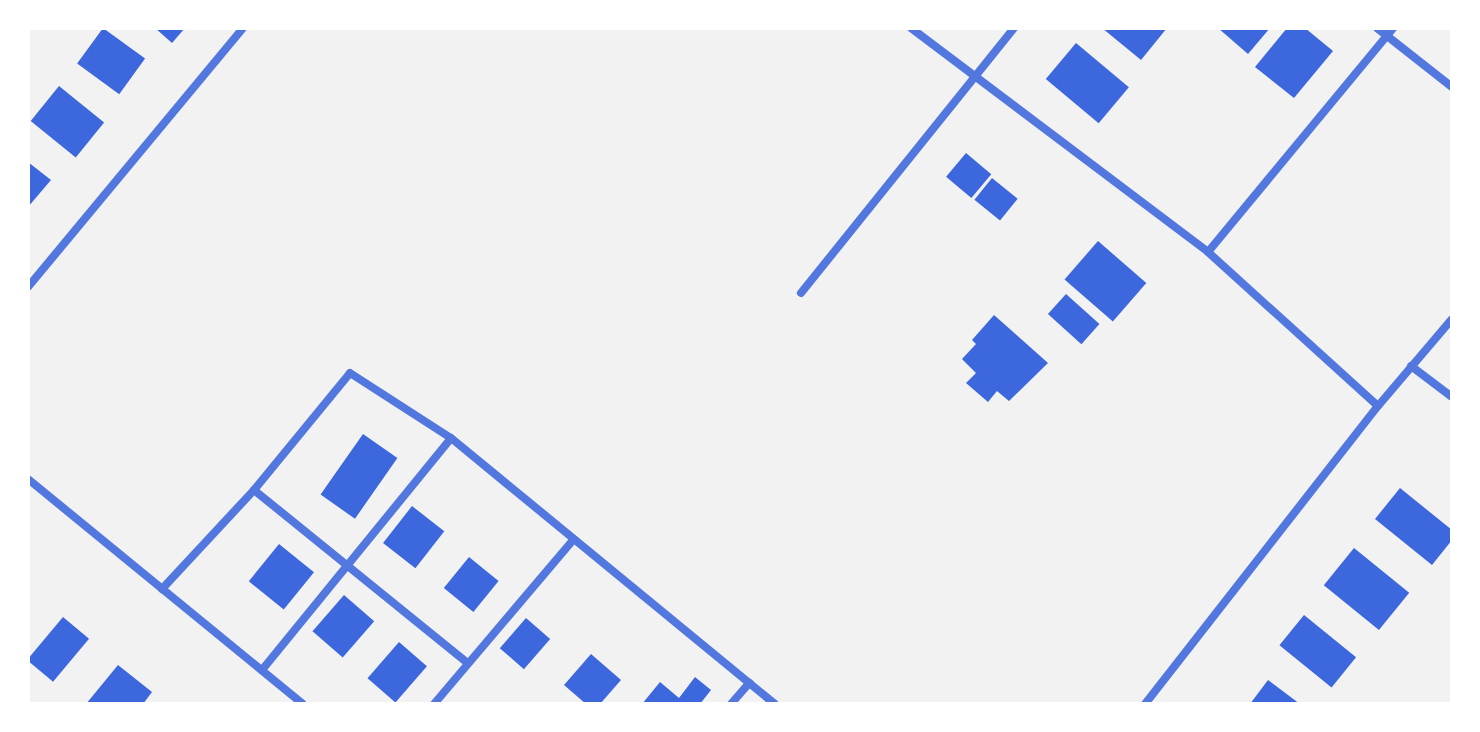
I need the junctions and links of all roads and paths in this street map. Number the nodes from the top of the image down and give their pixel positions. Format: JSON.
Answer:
{"nodes":[{"id":1,"x":243,"y":28,"type":"edge"},
{"id":2,"x":911,"y":28,"type":"edge"},
{"id":3,"x":1014,"y":28,"type":"edge"},
{"id":4,"x":1377,"y":28,"type":"edge"},
{"id":5,"x":1390,"y":32,"type":"edge"},
{"id":6,"x":974,"y":78,"type":"junction"},
{"id":7,"x":1452,"y":87,"type":"edge"},
{"id":8,"x":1208,"y":252,"type":"junction"},
{"id":9,"x":28,"y":287,"type":"edge"},
{"id":10,"x":801,"y":293,"type":"dead end"},
{"id":11,"x":1452,"y":319,"type":"edge"},
{"id":12,"x":1411,"y":366,"type":"junction"},
{"id":13,"x":1452,"y":397,"type":"edge"},
{"id":14,"x":1378,"y":406,"type":"junction"},
{"id":15,"x":451,"y":438,"type":"junction"},
{"id":16,"x":28,"y":479,"type":"edge"},
{"id":17,"x":254,"y":490,"type":"junction"},
{"id":18,"x":574,"y":539,"type":"junction"},
{"id":19,"x":346,"y":563,"type":"junction"},
{"id":20,"x":162,"y":589,"type":"junction"},
{"id":21,"x":468,"y":663,"type":"junction"},
{"id":22,"x":262,"y":670,"type":"junction"},
{"id":23,"x":749,"y":683,"type":"junction"},
{"id":24,"x":303,"y":704,"type":"edge"},
{"id":25,"x":434,"y":704,"type":"edge"},
{"id":26,"x":731,"y":704,"type":"edge"},
{"id":27,"x":775,"y":704,"type":"edge"},
{"id":28,"x":1145,"y":704,"type":"edge"}],
"edges":[{"from":1,"to":9,"type":"street"},
{"from":2,"to":6,"type":"street"},
{"from":3,"to":6,"type":"street"},
{"from":4,"to":5,"type":"street"},
{"from":5,"to":7,"type":"street"},
{"from":5,"to":8,"type":"street"},
{"from":6,"to":8,"type":"street"},
{"from":6,"to":10,"type":"street"},
{"from":8,"to":14,"type":"street"},
{"from":11,"to":12,"type":"street"},
{"from":12,"to":13,"type":"street"},
{"from":12,"to":14,"type":"street"},
{"from":14,"to":28,"type":"street"},
{"from":15,"to":17,"type":"street"},
{"from":15,"to":18,"type":"street"},
{"from":15,"to":19,"type":"street"},
{"from":16,"to":20,"type":"street"},
{"from":17,"to":19,"type":"street"},
{"from":17,"to":20,"type":"street"},
{"from":18,"to":21,"type":"street"},
{"from":18,"to":23,"type":"street"},
{"from":19,"to":21,"type":"street"},
{"from":19,"to":22,"type":"street"},
{"from":20,"to":22,"type":"street"},
{"from":21,"to":25,"type":"street"},
{"from":22,"to":24,"type":"street"},
{"from":23,"to":26,"type":"street"},
{"from":23,"to":27,"type":"street"}]}
